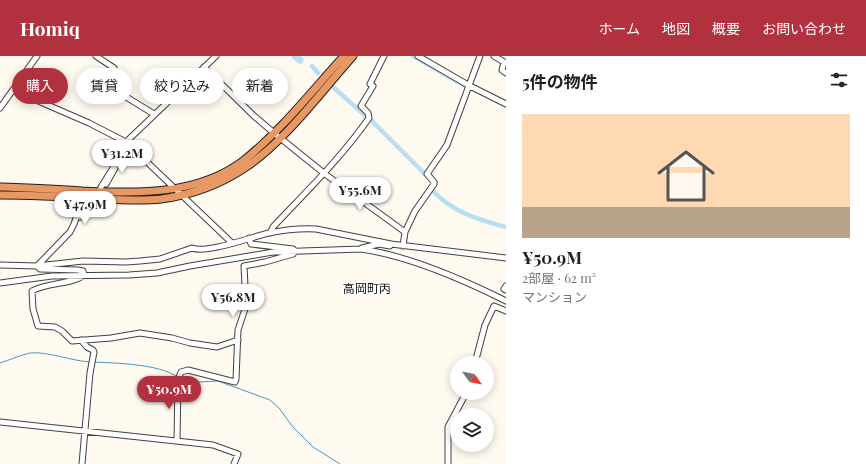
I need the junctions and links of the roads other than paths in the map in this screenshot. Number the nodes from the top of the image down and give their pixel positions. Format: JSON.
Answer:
{"nodes":[{"id":1,"x":37,"y":56,"type":"edge"},
{"id":2,"x":96,"y":56,"type":"edge"},
{"id":3,"x":216,"y":56,"type":"edge"},
{"id":4,"x":344,"y":56,"type":"edge"},
{"id":5,"x":353,"y":56,"type":"edge"},
{"id":6,"x":384,"y":56,"type":"edge"},
{"id":7,"x":418,"y":56,"type":"edge"},
{"id":8,"x":480,"y":56,"type":"edge"},
{"id":9,"x":494,"y":56,"type":"edge"},
{"id":10,"x":204,"y":67,"type":"junction"},
{"id":11,"x":29,"y":68,"type":"edge"},
{"id":12,"x":506,"y":73,"type":"edge"},
{"id":13,"x":468,"y":86,"type":"junction"},
{"id":14,"x":12,"y":91,"type":"edge"},
{"id":15,"x":45,"y":104,"type":"edge"},
{"id":16,"x":506,"y":104,"type":"edge"},
{"id":17,"x":0,"y":108,"type":"edge"},
{"id":18,"x":154,"y":114,"type":"junction"},
{"id":19,"x":278,"y":135,"type":"junction"},
{"id":20,"x":127,"y":143,"type":"junction"},
{"id":21,"x":119,"y":156,"type":"junction"},
{"id":22,"x":325,"y":174,"type":"junction"},
{"id":23,"x":106,"y":184,"type":"dead end"},
{"id":24,"x":0,"y":187,"type":"edge"},
{"id":25,"x":100,"y":192,"type":"junction"},
{"id":26,"x":178,"y":192,"type":"junction"},
{"id":27,"x":0,"y":195,"type":"edge"},
{"id":28,"x":83,"y":198,"type":"junction"},
{"id":29,"x":87,"y":206,"type":"dead end"},
{"id":30,"x":70,"y":232,"type":"junction"},
{"id":31,"x":405,"y":232,"type":"junction"},
{"id":32,"x":270,"y":233,"type":"junction"},
{"id":33,"x":249,"y":238,"type":"junction"},
{"id":34,"x":232,"y":243,"type":"junction"},
{"id":35,"x":391,"y":244,"type":"junction"},
{"id":36,"x":403,"y":246,"type":"junction"},
{"id":37,"x":361,"y":249,"type":"junction"},
{"id":38,"x":295,"y":251,"type":"junction"},
{"id":39,"x":506,"y":258,"type":"edge"},
{"id":40,"x":0,"y":265,"type":"edge"},
{"id":41,"x":37,"y":266,"type":"junction"},
{"id":42,"x":84,"y":275,"type":"junction"},
{"id":43,"x":0,"y":283,"type":"edge"},
{"id":44,"x":506,"y":286,"type":"edge"},
{"id":45,"x":506,"y":290,"type":"edge"},
{"id":46,"x":506,"y":301,"type":"edge"},
{"id":47,"x":506,"y":312,"type":"edge"},
{"id":48,"x":81,"y":340,"type":"junction"},
{"id":49,"x":238,"y":340,"type":"junction"},
{"id":50,"x":477,"y":356,"type":"edge"},
{"id":51,"x":462,"y":400,"type":"edge"},
{"id":52,"x":0,"y":422,"type":"edge"},
{"id":53,"x":84,"y":430,"type":"junction"},
{"id":54,"x":177,"y":440,"type":"junction"},
{"id":55,"x":82,"y":464,"type":"edge"},
{"id":56,"x":234,"y":464,"type":"edge"},
{"id":57,"x":448,"y":464,"type":"edge"}],
"edges":[{"from":1,"to":11,"type":"street"},
{"from":2,"to":18,"type":"street"},
{"from":3,"to":10,"type":"street"},
{"from":4,"to":19,"type":"highway"},
{"from":5,"to":19,"type":"highway"},
{"from":6,"to":22,"type":"street"},
{"from":7,"to":13,"type":"street"},
{"from":8,"to":13,"type":"street"},
{"from":9,"to":12,"type":"street"},
{"from":10,"to":18,"type":"street"},
{"from":10,"to":19,"type":"street"},
{"from":13,"to":16,"type":"street"},
{"from":13,"to":31,"type":"street"},
{"from":14,"to":17,"type":"street"},
{"from":15,"to":20,"type":"street"},
{"from":18,"to":20,"type":"street"},
{"from":19,"to":22,"type":"street"},
{"from":19,"to":26,"type":"highway"},
{"from":20,"to":21,"type":"street"},
{"from":20,"to":26,"type":"street"},
{"from":21,"to":23,"type":"street"},
{"from":21,"to":25,"type":"street"},
{"from":22,"to":31,"type":"street"},
{"from":22,"to":32,"type":"street"},
{"from":24,"to":25,"type":"highway"},
{"from":25,"to":26,"type":"highway"},
{"from":26,"to":28,"type":"highway"},
{"from":26,"to":34,"type":"street"},
{"from":27,"to":28,"type":"highway"},
{"from":28,"to":30,"type":"street"},
{"from":29,"to":30,"type":"street"},
{"from":30,"to":41,"type":"street"},
{"from":31,"to":36,"type":"street"},
{"from":32,"to":33,"type":"street"},
{"from":32,"to":35,"type":"street"},
{"from":33,"to":34,"type":"street"},
{"from":33,"to":38,"type":"street"},
{"from":34,"to":41,"type":"street"},
{"from":35,"to":36,"type":"street"},
{"from":35,"to":37,"type":"street"},
{"from":36,"to":39,"type":"street"},
{"from":37,"to":38,"type":"street"},
{"from":37,"to":46,"type":"street"},
{"from":38,"to":42,"type":"street"},
{"from":38,"to":49,"type":"street"},
{"from":40,"to":41,"type":"street"},
{"from":41,"to":42,"type":"street"},
{"from":42,"to":43,"type":"street"},
{"from":42,"to":48,"type":"street"},
{"from":44,"to":45,"type":"street"},
{"from":47,"to":50,"type":"street"},
{"from":48,"to":49,"type":"street"},
{"from":48,"to":53,"type":"street"},
{"from":49,"to":54,"type":"street"},
{"from":51,"to":57,"type":"street"},
{"from":52,"to":53,"type":"street"},
{"from":53,"to":54,"type":"street"},
{"from":53,"to":55,"type":"street"},
{"from":54,"to":56,"type":"street"}]}
